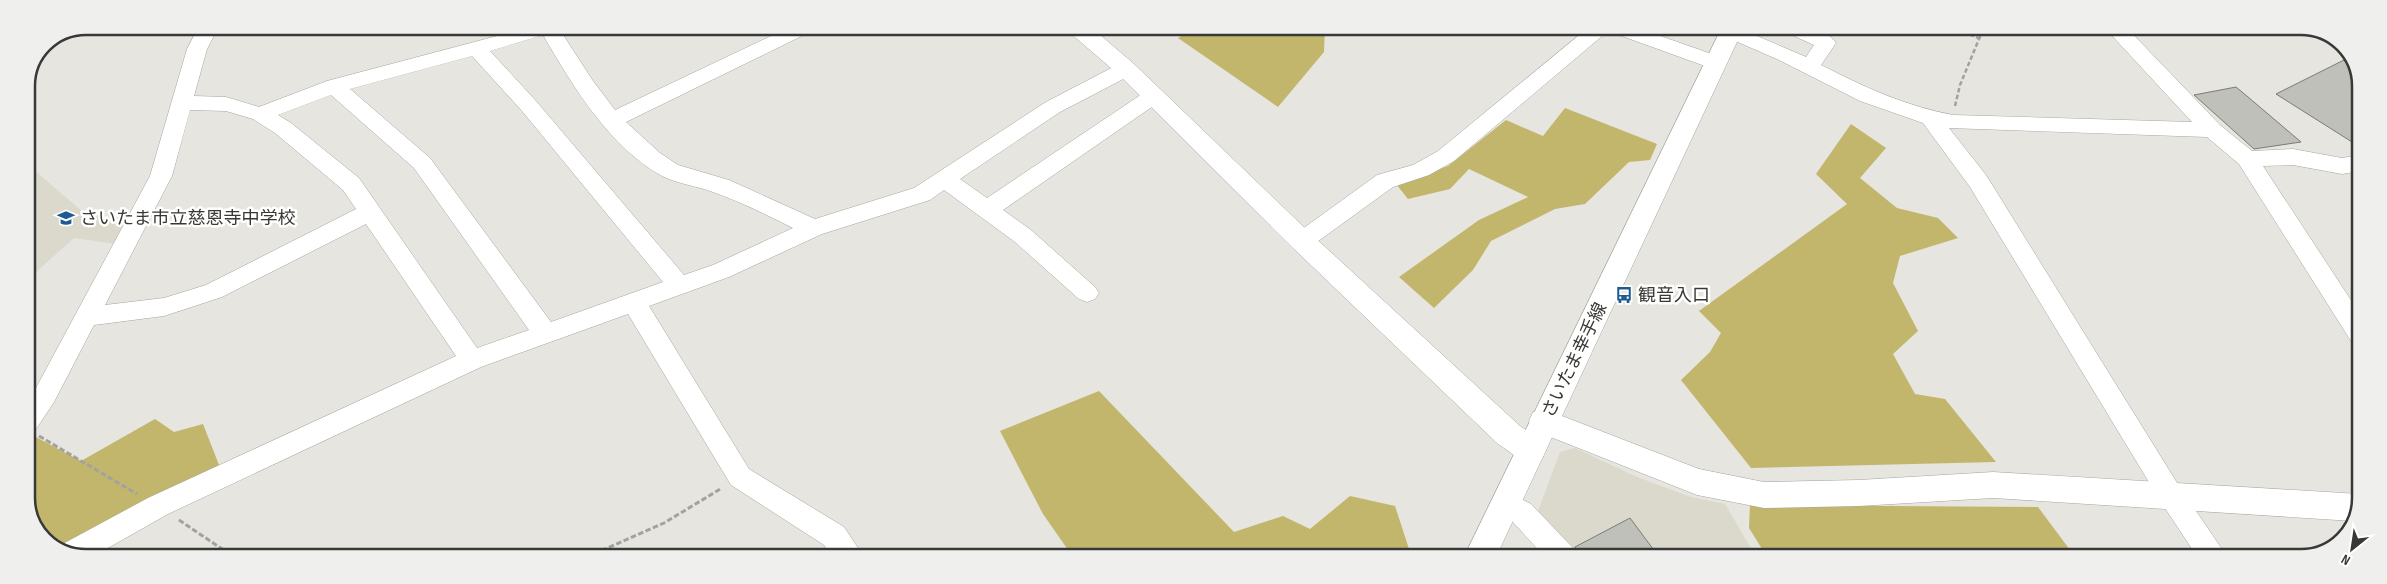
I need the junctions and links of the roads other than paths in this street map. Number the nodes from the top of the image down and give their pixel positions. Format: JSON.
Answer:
{"nodes":[{"id":1,"x":204,"y":35,"type":"edge"},
{"id":2,"x":523,"y":35,"type":"edge"},
{"id":3,"x":552,"y":35,"type":"edge"},
{"id":4,"x":788,"y":35,"type":"edge"},
{"id":5,"x":1086,"y":35,"type":"edge"},
{"id":6,"x":1591,"y":35,"type":"edge"},
{"id":7,"x":1637,"y":35,"type":"edge"},
{"id":8,"x":1730,"y":35,"type":"edge"},
{"id":9,"x":1743,"y":35,"type":"edge"},
{"id":10,"x":1808,"y":35,"type":"edge"},
{"id":11,"x":2122,"y":35,"type":"edge"},
{"id":12,"x":476,"y":48,"type":"junction"},
{"id":13,"x":1716,"y":63,"type":"junction"},
{"id":14,"x":1810,"y":66,"type":"junction"},
{"id":15,"x":1126,"y":69,"type":"junction"},
{"id":16,"x":334,"y":86,"type":"junction"},
{"id":17,"x":1152,"y":96,"type":"junction"},
{"id":18,"x":183,"y":103,"type":"junction"},
{"id":19,"x":260,"y":114,"type":"junction"},
{"id":20,"x":612,"y":120,"type":"junction"},
{"id":21,"x":1942,"y":121,"type":"junction"},
{"id":22,"x":2212,"y":130,"type":"junction"},
{"id":23,"x":2247,"y":159,"type":"junction"},
{"id":24,"x":2352,"y":164,"type":"edge"},
{"id":25,"x":945,"y":180,"type":"junction"},
{"id":26,"x":986,"y":210,"type":"junction"},
{"id":27,"x":370,"y":212,"type":"junction"},
{"id":28,"x":814,"y":228,"type":"junction"},
{"id":29,"x":1302,"y":241,"type":"junction"},
{"id":30,"x":678,"y":285,"type":"junction"},
{"id":31,"x":1087,"y":293,"type":"dead end"},
{"id":32,"x":633,"y":301,"type":"junction"},
{"id":33,"x":88,"y":316,"type":"junction"},
{"id":34,"x":2352,"y":322,"type":"edge"},
{"id":35,"x":545,"y":333,"type":"junction"},
{"id":36,"x":472,"y":360,"type":"junction"},
{"id":37,"x":35,"y":418,"type":"edge"},
{"id":38,"x":1544,"y":421,"type":"junction"},
{"id":39,"x":1531,"y":450,"type":"junction"},
{"id":40,"x":2170,"y":494,"type":"junction"},
{"id":41,"x":1505,"y":503,"type":"junction"},
{"id":42,"x":2351,"y":507,"type":"edge"},
{"id":43,"x":80,"y":548,"type":"edge"},
{"id":44,"x":844,"y":549,"type":"edge"},
{"id":45,"x":1484,"y":549,"type":"edge"},
{"id":46,"x":1556,"y":549,"type":"edge"},
{"id":47,"x":2208,"y":549,"type":"edge"}],
"edges":[{"from":1,"to":18,"type":"street"},
{"from":2,"to":12,"type":"street"},
{"from":3,"to":20,"type":"street"},
{"from":4,"to":20,"type":"street"},
{"from":5,"to":15,"type":"street"},
{"from":6,"to":29,"type":"street"},
{"from":7,"to":13,"type":"street"},
{"from":8,"to":13,"type":"street","name":"さいたま幸手線"},
{"from":9,"to":14,"type":"street"},
{"from":10,"to":14,"type":"street"},
{"from":11,"to":22,"type":"street"},
{"from":12,"to":16,"type":"street"},
{"from":12,"to":30,"type":"street"},
{"from":13,"to":38,"type":"street","name":"さいたま幸手線"},
{"from":14,"to":21,"type":"street"},
{"from":15,"to":17,"type":"street"},
{"from":15,"to":25,"type":"street"},
{"from":16,"to":19,"type":"street"},
{"from":16,"to":35,"type":"street"},
{"from":17,"to":26,"type":"street"},
{"from":17,"to":29,"type":"street"},
{"from":18,"to":19,"type":"street"},
{"from":18,"to":33,"type":"street"},
{"from":19,"to":27,"type":"street"},
{"from":20,"to":28,"type":"street"},
{"from":21,"to":22,"type":"street"},
{"from":21,"to":40,"type":"street"},
{"from":22,"to":23,"type":"street"},
{"from":23,"to":24,"type":"street"},
{"from":23,"to":34,"type":"street"},
{"from":25,"to":26,"type":"street"},
{"from":25,"to":28,"type":"street"},
{"from":26,"to":31,"type":"street"},
{"from":27,"to":33,"type":"street"},
{"from":27,"to":36,"type":"street"},
{"from":28,"to":30,"type":"street"},
{"from":29,"to":39,"type":"street"},
{"from":30,"to":32,"type":"street"},
{"from":32,"to":35,"type":"street"},
{"from":32,"to":44,"type":"street"},
{"from":33,"to":37,"type":"street"},
{"from":35,"to":36,"type":"street"},
{"from":36,"to":43,"type":"street"},
{"from":38,"to":39,"type":"street","name":"さいたま幸手線"},
{"from":38,"to":40,"type":"street"},
{"from":39,"to":41,"type":"street","name":"さいたま幸手線"},
{"from":40,"to":42,"type":"street"},
{"from":40,"to":47,"type":"street"},
{"from":41,"to":45,"type":"street","name":"さいたま幸手線"},
{"from":41,"to":46,"type":"street"}]}
